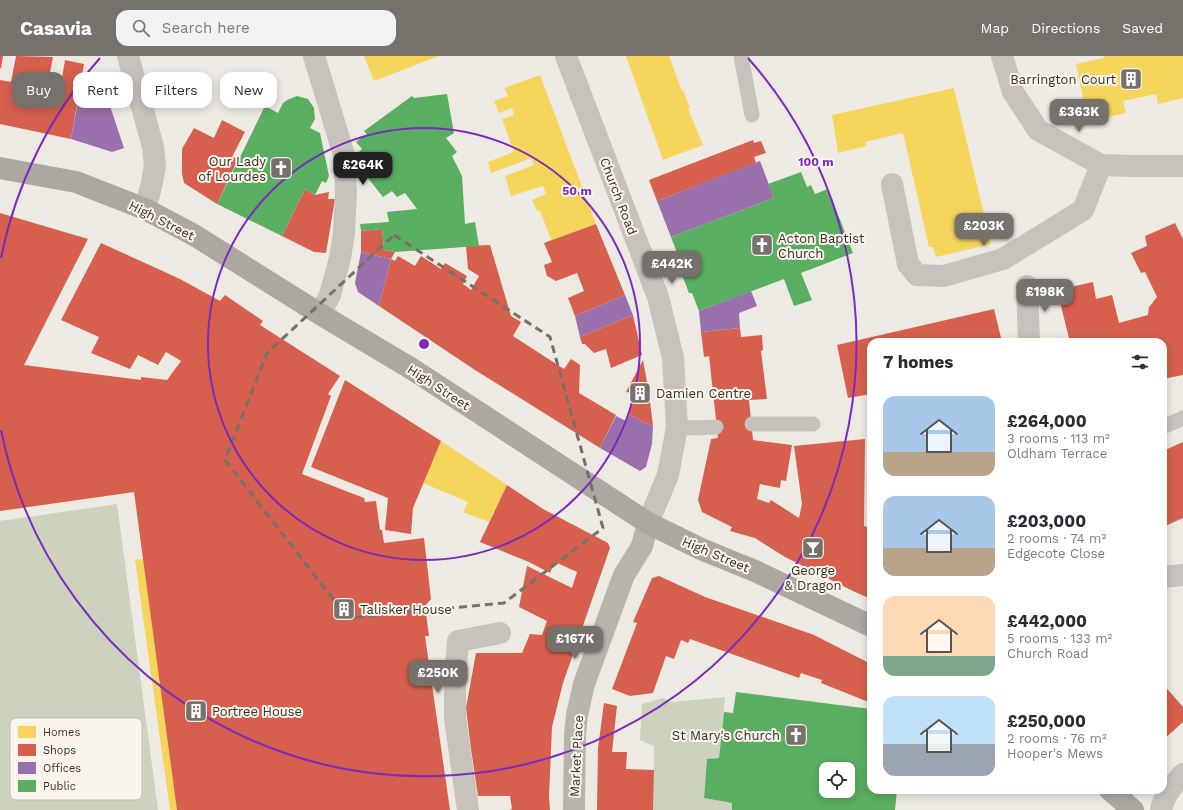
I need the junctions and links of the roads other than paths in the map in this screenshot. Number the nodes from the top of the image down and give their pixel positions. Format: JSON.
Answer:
{"nodes":[{"id":1,"x":128,"y":56,"type":"edge"},
{"id":2,"x":314,"y":56,"type":"edge"},
{"id":3,"x":566,"y":56,"type":"edge"},
{"id":4,"x":741,"y":56,"type":"edge"},
{"id":5,"x":1002,"y":56,"type":"edge"},
{"id":6,"x":752,"y":115,"type":"dead end"},
{"id":7,"x":1101,"y":165,"type":"junction"},
{"id":8,"x":1183,"y":166,"type":"edge"},
{"id":9,"x":0,"y":168,"type":"edge"},
{"id":10,"x":892,"y":184,"type":"dead end"},
{"id":11,"x":145,"y":209,"type":"junction"},
{"id":12,"x":1027,"y":286,"type":"dead end"},
{"id":13,"x":320,"y":314,"type":"junction"},
{"id":14,"x":1029,"y":338,"type":"edge"},
{"id":15,"x":1183,"y":418,"type":"edge"},
{"id":16,"x":752,"y":424,"type":"dead end"},
{"id":17,"x":814,"y":424,"type":"dead end"},
{"id":18,"x":1167,"y":425,"type":"edge"},
{"id":19,"x":677,"y":427,"type":"junction"},
{"id":20,"x":716,"y":427,"type":"dead end"},
{"id":21,"x":648,"y":523,"type":"junction"},
{"id":22,"x":1183,"y":575,"type":"edge"},
{"id":23,"x":1167,"y":577,"type":"edge"},
{"id":24,"x":867,"y":624,"type":"edge"},
{"id":25,"x":500,"y":633,"type":"dead end"},
{"id":26,"x":1183,"y":774,"type":"edge"},
{"id":27,"x":1115,"y":794,"type":"edge"},
{"id":28,"x":468,"y":810,"type":"edge"},
{"id":29,"x":574,"y":810,"type":"edge"},
{"id":30,"x":1133,"y":810,"type":"edge"},
{"id":31,"x":1161,"y":810,"type":"edge"}],
"edges":[{"from":1,"to":11,"type":"street"},
{"from":2,"to":13,"type":"street"},
{"from":3,"to":19,"type":"street","name":"Church Road"},
{"from":4,"to":6,"type":"lane"},
{"from":5,"to":7,"type":"street"},
{"from":7,"to":8,"type":"street"},
{"from":7,"to":10,"type":"street"},
{"from":9,"to":11,"type":"main road","name":"High Street"},
{"from":11,"to":13,"type":"main road","name":"High Street"},
{"from":12,"to":14,"type":"street"},
{"from":13,"to":21,"type":"main road","name":"High Street"},
{"from":15,"to":18,"type":"lane"},
{"from":16,"to":17,"type":"lane"},
{"from":19,"to":20,"type":"lane"},
{"from":19,"to":21,"type":"street","name":"Church Road"},
{"from":21,"to":24,"type":"main road","name":"High Street"},
{"from":21,"to":29,"type":"street","name":"Market Place"},
{"from":22,"to":23,"type":"street"},
{"from":25,"to":28,"type":"street"},
{"from":26,"to":31,"type":"street"},
{"from":27,"to":30,"type":"main road"}]}
